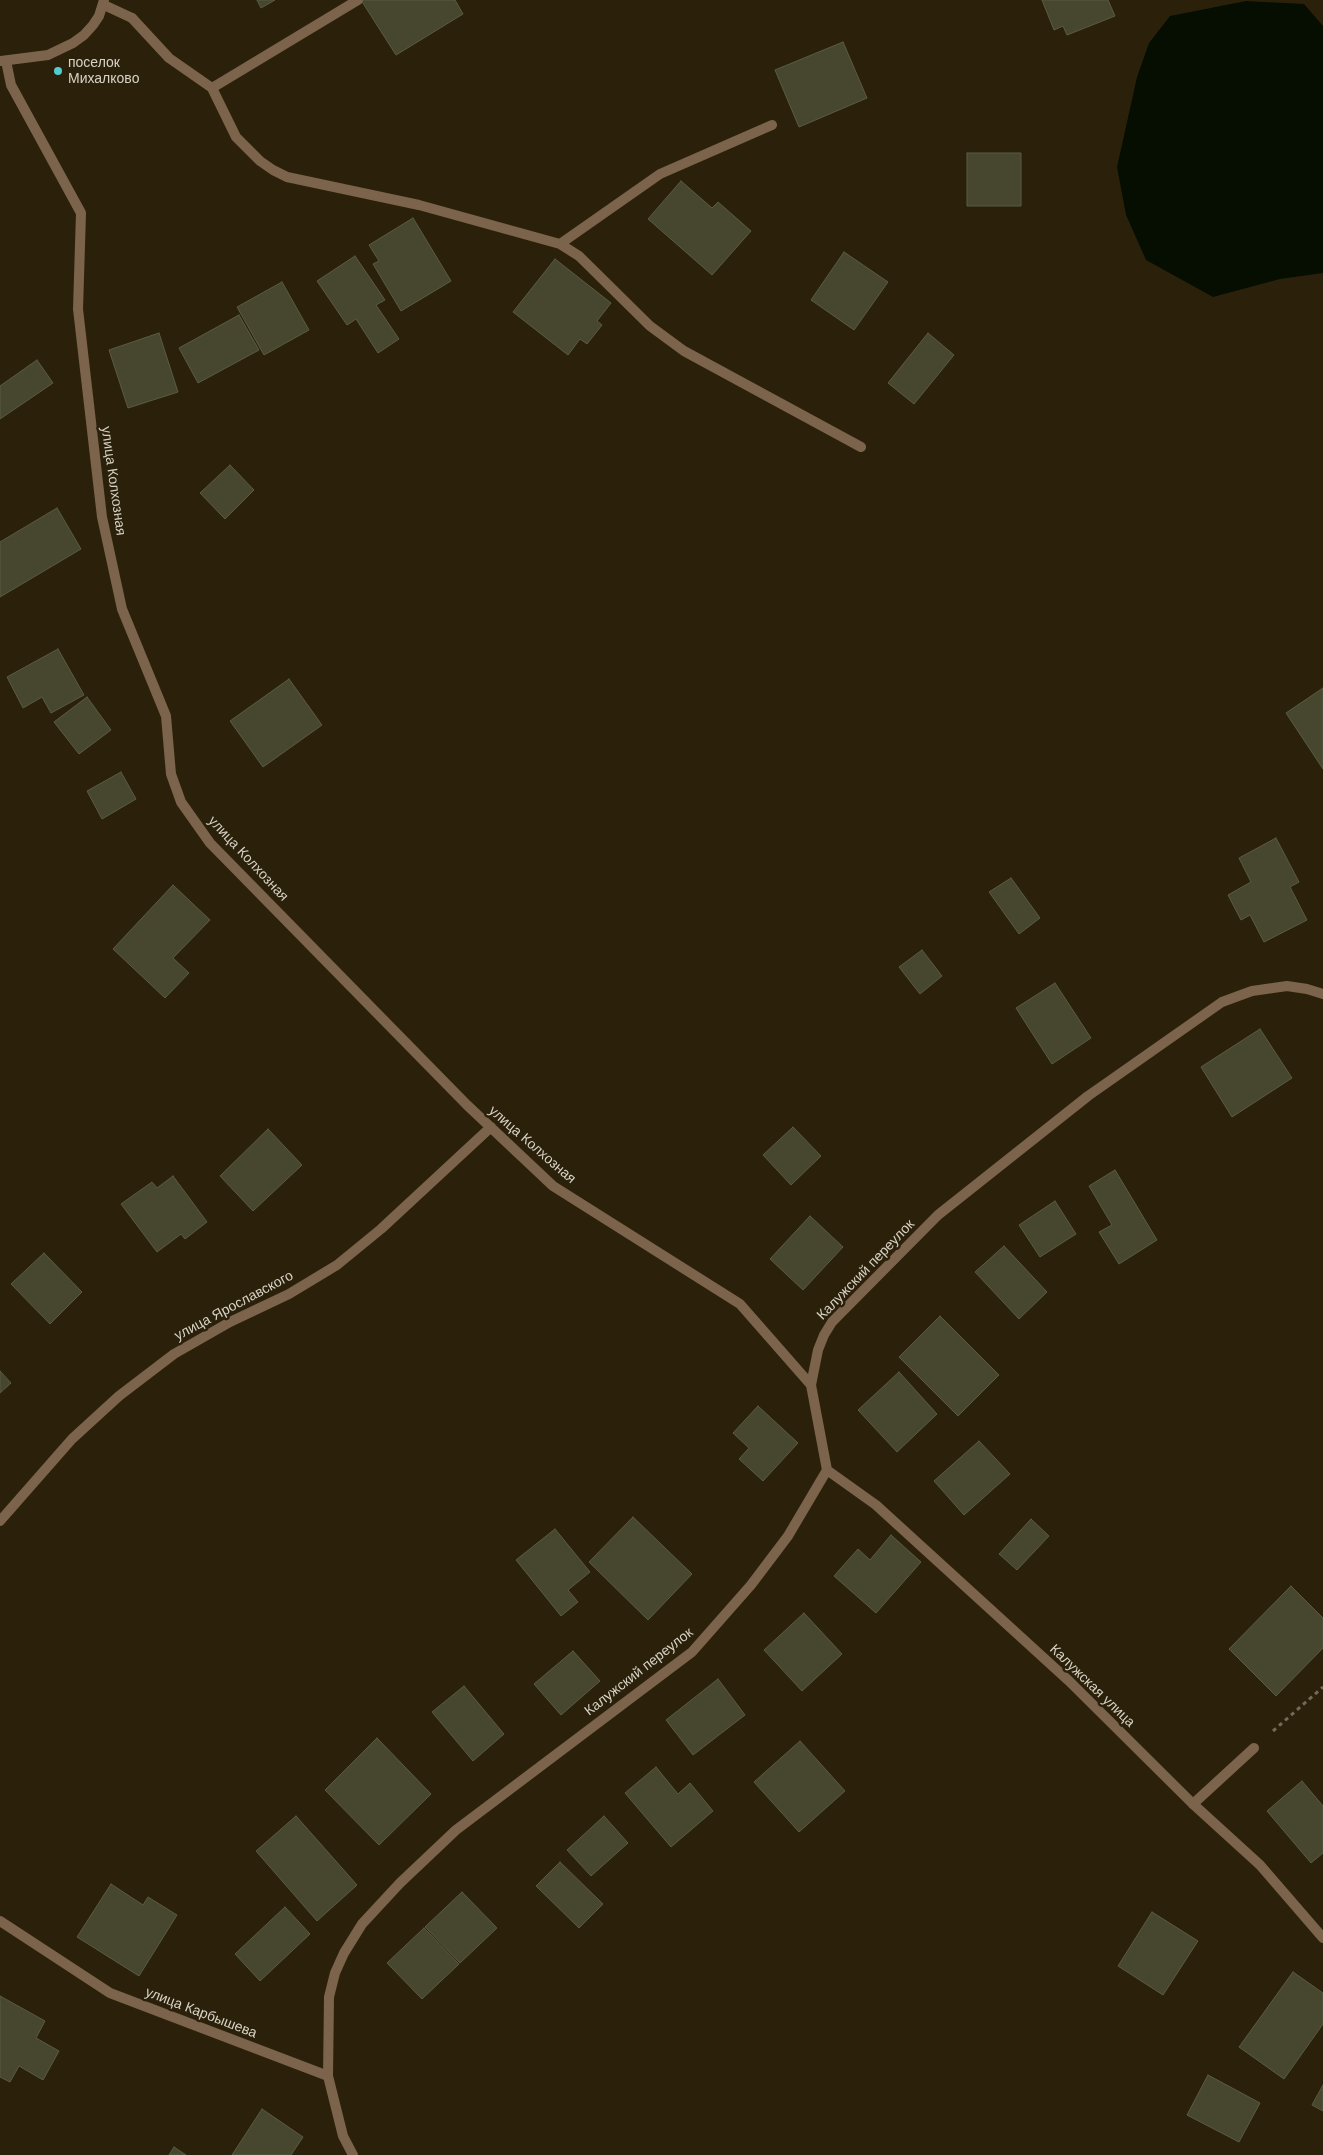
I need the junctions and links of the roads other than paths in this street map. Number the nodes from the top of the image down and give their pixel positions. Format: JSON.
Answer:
{"nodes":[{"id":1,"x":358,"y":0,"type":"edge"},
{"id":2,"x":104,"y":3,"type":"edge"},
{"id":3,"x":3,"y":61,"type":"edge"},
{"id":4,"x":212,"y":88,"type":"junction"},
{"id":5,"x":772,"y":125,"type":"dead end"},
{"id":6,"x":560,"y":244,"type":"junction"},
{"id":7,"x":861,"y":447,"type":"dead end"},
{"id":8,"x":1323,"y":994,"type":"edge"},
{"id":9,"x":491,"y":1127,"type":"junction"},
{"id":10,"x":811,"y":1385,"type":"junction"},
{"id":11,"x":826,"y":1470,"type":"junction"},
{"id":12,"x":2,"y":1513,"type":"edge"},
{"id":13,"x":1254,"y":1748,"type":"road end"},
{"id":14,"x":1193,"y":1804,"type":"junction"},
{"id":15,"x":0,"y":1921,"type":"edge"},
{"id":16,"x":1323,"y":1938,"type":"edge"},
{"id":17,"x":328,"y":2076,"type":"junction"},
{"id":18,"x":353,"y":2155,"type":"edge"}],
"edges":[{"from":1,"to":4,"type":"street"},
{"from":2,"to":3,"type":"street"},
{"from":2,"to":4,"type":"street"},
{"from":3,"to":9,"type":"street","name":"улица Колхозная"},
{"from":4,"to":6,"type":"street"},
{"from":5,"to":6,"type":"street"},
{"from":6,"to":7,"type":"street"},
{"from":8,"to":10,"type":"street","name":"Калужский переулок"},
{"from":9,"to":10,"type":"street","name":"улица Колхозная"},
{"from":9,"to":12,"type":"street","name":"улица Ярославского"},
{"from":10,"to":11,"type":"street","name":"Калужский переулок"},
{"from":11,"to":14,"type":"street","name":"Калужская улица"},
{"from":11,"to":17,"type":"street","name":"Калужский переулок"},
{"from":13,"to":14,"type":"street"},
{"from":14,"to":16,"type":"street","name":"Калужская улица"},
{"from":15,"to":17,"type":"street","name":"улица Карбышева"},
{"from":17,"to":18,"type":"street"}]}
